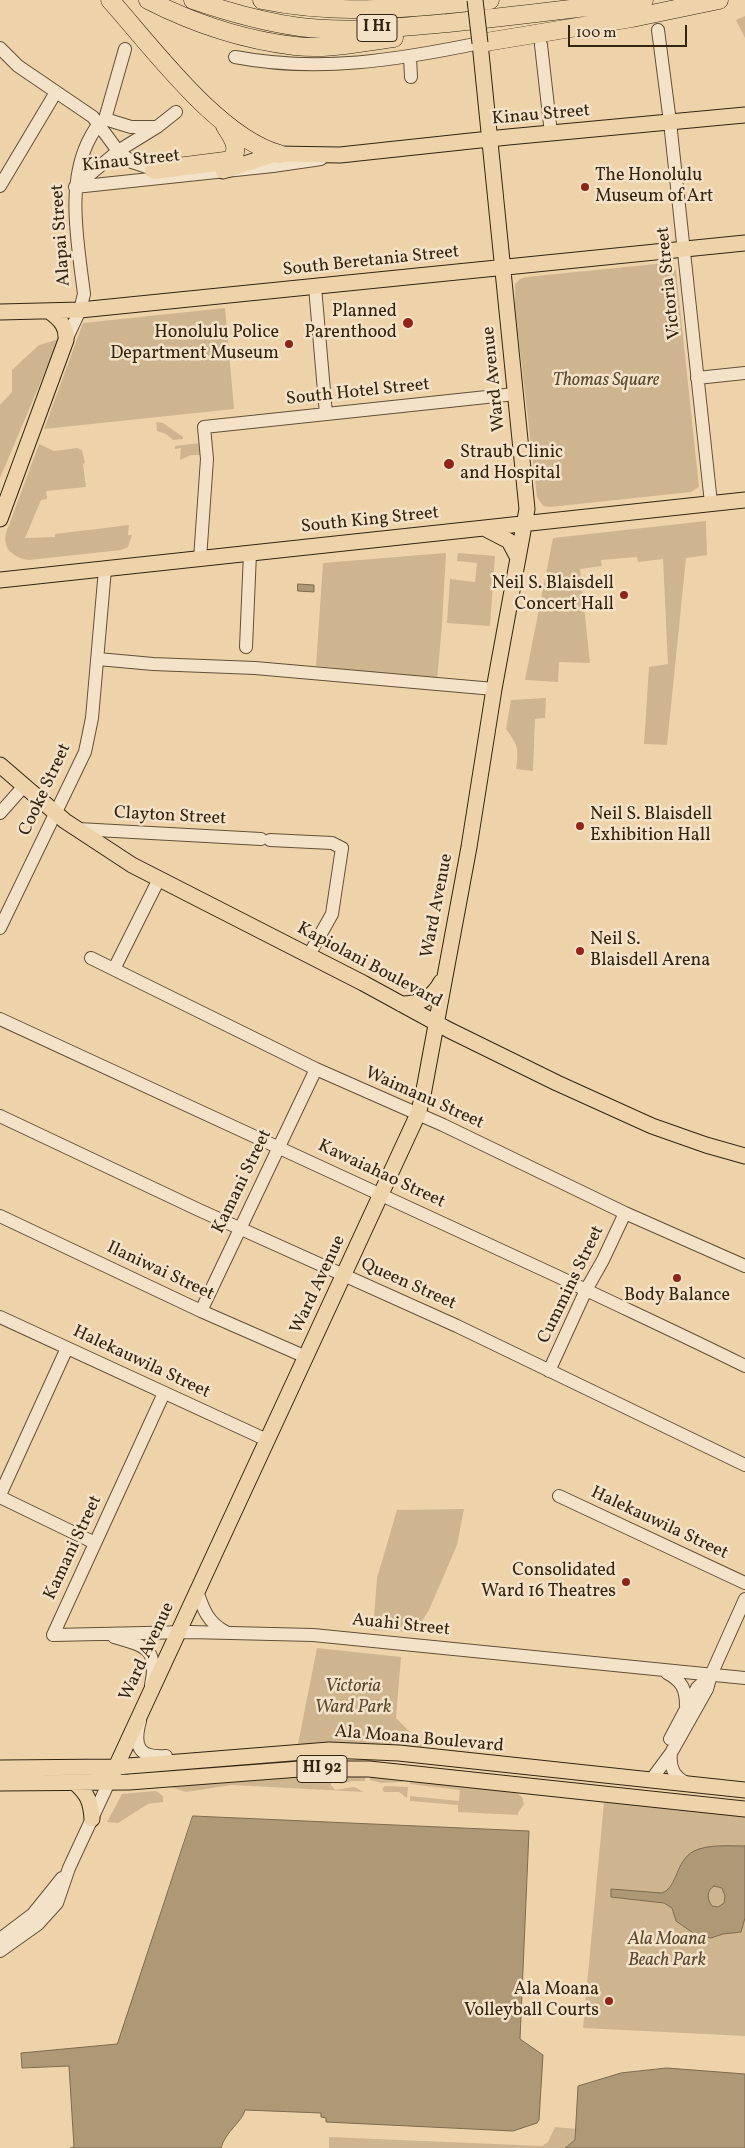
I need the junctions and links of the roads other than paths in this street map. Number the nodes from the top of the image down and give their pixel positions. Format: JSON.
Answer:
{"nodes":[{"id":1,"x":110,"y":0,"type":"edge"},
{"id":2,"x":148,"y":0,"type":"edge"},
{"id":3,"x":193,"y":0,"type":"edge"},
{"id":4,"x":262,"y":0,"type":"edge"},
{"id":5,"x":361,"y":0,"type":"edge"},
{"id":6,"x":398,"y":0,"type":"edge"},
{"id":7,"x":475,"y":0,"type":"edge"},
{"id":8,"x":490,"y":0,"type":"edge"},
{"id":9,"x":644,"y":0,"type":"edge"},
{"id":10,"x":720,"y":0,"type":"edge"},
{"id":11,"x":564,"y":10,"type":"junction"},
{"id":12,"x":658,"y":30,"type":"dead end"},
{"id":13,"x":480,"y":43,"type":"junction"},
{"id":14,"x":541,"y":45,"type":"dead end"},
{"id":15,"x":0,"y":48,"type":"edge"},
{"id":16,"x":125,"y":49,"type":"dead end"},
{"id":17,"x":235,"y":57,"type":"dead end"},
{"id":18,"x":410,"y":58,"type":"junction"},
{"id":19,"x":411,"y":76,"type":"dead end"},
{"id":20,"x":56,"y":92,"type":"junction"},
{"id":21,"x":176,"y":112,"type":"dead end"},
{"id":22,"x":745,"y":115,"type":"edge"},
{"id":23,"x":102,"y":121,"type":"junction"},
{"id":24,"x":222,"y":122,"type":"junction"},
{"id":25,"x":670,"y":122,"type":"junction"},
{"id":26,"x":132,"y":127,"type":"junction"},
{"id":27,"x":157,"y":127,"type":"junction"},
{"id":28,"x":551,"y":133,"type":"junction"},
{"id":29,"x":489,"y":140,"type":"junction"},
{"id":30,"x":134,"y":142,"type":"junction"},
{"id":31,"x":118,"y":151,"type":"junction"},
{"id":32,"x":279,"y":154,"type":"junction"},
{"id":33,"x":340,"y":155,"type":"junction"},
{"id":34,"x":154,"y":170,"type":"junction"},
{"id":35,"x":223,"y":171,"type":"junction"},
{"id":36,"x":178,"y":176,"type":"junction"},
{"id":37,"x":0,"y":186,"type":"edge"},
{"id":38,"x":75,"y":188,"type":"junction"},
{"id":39,"x":745,"y":243,"type":"edge"},
{"id":40,"x":683,"y":249,"type":"junction"},
{"id":41,"x":502,"y":268,"type":"junction"},
{"id":42,"x":315,"y":287,"type":"junction"},
{"id":43,"x":80,"y":310,"type":"junction"},
{"id":44,"x":0,"y":312,"type":"edge"},
{"id":45,"x":50,"y":312,"type":"junction"},
{"id":46,"x":66,"y":340,"type":"junction"},
{"id":47,"x":745,"y":373,"type":"edge"},
{"id":48,"x":697,"y":378,"type":"junction"},
{"id":49,"x":515,"y":394,"type":"junction"},
{"id":50,"x":326,"y":414,"type":"junction"},
{"id":51,"x":745,"y":500,"type":"edge"},
{"id":52,"x":711,"y":503,"type":"junction"},
{"id":53,"x":0,"y":519,"type":"edge"},
{"id":54,"x":525,"y":523,"type":"junction"},
{"id":55,"x":484,"y":528,"type":"junction"},
{"id":56,"x":250,"y":553,"type":"junction"},
{"id":57,"x":200,"y":558,"type":"junction"},
{"id":58,"x":518,"y":558,"type":"junction"},
{"id":59,"x":106,"y":569,"type":"junction"},
{"id":60,"x":0,"y":580,"type":"edge"},
{"id":61,"x":246,"y":647,"type":"dead end"},
{"id":62,"x":98,"y":659,"type":"junction"},
{"id":63,"x":494,"y":689,"type":"junction"},
{"id":64,"x":0,"y":765,"type":"edge"},
{"id":65,"x":24,"y":786,"type":"junction"},
{"id":66,"x":55,"y":812,"type":"junction"},
{"id":67,"x":0,"y":813,"type":"edge"},
{"id":68,"x":78,"y":829,"type":"junction"},
{"id":69,"x":159,"y":879,"type":"junction"},
{"id":70,"x":0,"y":928,"type":"edge"},
{"id":71,"x":309,"y":956,"type":"junction"},
{"id":72,"x":91,"y":958,"type":"dead end"},
{"id":73,"x":114,"y":969,"type":"junction"},
{"id":74,"x":445,"y":971,"type":"junction"},
{"id":75,"x":401,"y":1004,"type":"junction"},
{"id":76,"x":0,"y":1019,"type":"edge"},
{"id":77,"x":435,"y":1023,"type":"junction"},
{"id":78,"x":316,"y":1068,"type":"junction"},
{"id":79,"x":418,"y":1114,"type":"junction"},
{"id":80,"x":0,"y":1116,"type":"edge"},
{"id":81,"x":280,"y":1148,"type":"junction"},
{"id":82,"x":745,"y":1156,"type":"edge"},
{"id":83,"x":382,"y":1193,"type":"junction"},
{"id":84,"x":626,"y":1213,"type":"junction"},
{"id":85,"x":0,"y":1216,"type":"edge"},
{"id":86,"x":241,"y":1228,"type":"junction"},
{"id":87,"x":745,"y":1266,"type":"edge"},
{"id":88,"x":344,"y":1275,"type":"junction"},
{"id":89,"x":586,"y":1290,"type":"junction"},
{"id":90,"x":201,"y":1311,"type":"junction"},
{"id":91,"x":0,"y":1317,"type":"edge"},
{"id":92,"x":67,"y":1348,"type":"junction"},
{"id":93,"x":306,"y":1357,"type":"junction"},
{"id":94,"x":745,"y":1366,"type":"edge"},
{"id":95,"x":549,"y":1371,"type":"junction"},
{"id":96,"x":164,"y":1393,"type":"junction"},
{"id":97,"x":267,"y":1440,"type":"junction"},
{"id":98,"x":745,"y":1465,"type":"edge"},
{"id":99,"x":0,"y":1496,"type":"edge"},
{"id":100,"x":559,"y":1496,"type":"dead end"},
{"id":101,"x":95,"y":1544,"type":"junction"},
{"id":102,"x":745,"y":1583,"type":"edge"},
{"id":103,"x":197,"y":1591,"type":"junction"},
{"id":104,"x":745,"y":1599,"type":"edge"},
{"id":105,"x":178,"y":1632,"type":"junction"},
{"id":106,"x":228,"y":1633,"type":"junction"},
{"id":107,"x":102,"y":1634,"type":"junction"},
{"id":108,"x":53,"y":1635,"type":"joint"},
{"id":109,"x":662,"y":1671,"type":"junction"},
{"id":110,"x":711,"y":1675,"type":"junction"},
{"id":111,"x":745,"y":1678,"type":"edge"},
{"id":112,"x":146,"y":1703,"type":"junction"},
{"id":113,"x":686,"y":1708,"type":"junction"},
{"id":114,"x":671,"y":1753,"type":"junction"},
{"id":115,"x":250,"y":1756,"type":"junction"},
{"id":116,"x":116,"y":1767,"type":"junction"},
{"id":117,"x":0,"y":1768,"type":"edge"},
{"id":118,"x":651,"y":1780,"type":"junction"},
{"id":119,"x":74,"y":1782,"type":"junction"},
{"id":120,"x":109,"y":1782,"type":"junction"},
{"id":121,"x":0,"y":1783,"type":"edge"},
{"id":122,"x":692,"y":1785,"type":"junction"},
{"id":123,"x":745,"y":1790,"type":"edge"},
{"id":124,"x":645,"y":1799,"type":"junction"},
{"id":125,"x":745,"y":1809,"type":"edge"},
{"id":126,"x":92,"y":1819,"type":"junction"},
{"id":127,"x":69,"y":1868,"type":"junction"},
{"id":128,"x":0,"y":1939,"type":"edge"},
{"id":129,"x":0,"y":1951,"type":"edge"}],
"edges":[{"from":1,"to":24,"type":"highway"},
{"from":2,"to":11,"type":"highway"},
{"from":3,"to":11,"type":"highway","number":"I H1"},
{"from":4,"to":8,"type":"highway","number":"I H1"},
{"from":5,"to":6,"type":"highway"},
{"from":7,"to":13,"type":"main road","name":"Ward Avenue","bridge":true},
{"from":9,"to":11,"type":"highway","number":"I H1"},
{"from":10,"to":13,"type":"highway"},
{"from":12,"to":25,"type":"street","name":"Victoria Street"},
{"from":13,"to":18,"type":"street"},
{"from":13,"to":29,"type":"main road","name":"Ward Avenue"},
{"from":14,"to":28,"type":"street"},
{"from":15,"to":20,"type":"street"},
{"from":16,"to":23,"type":"street","name":"Alapai Street"},
{"from":17,"to":18,"type":"street"},
{"from":18,"to":19,"type":"street"},
{"from":20,"to":23,"type":"street"},
{"from":20,"to":37,"type":"street"},
{"from":21,"to":27,"type":"street"},
{"from":22,"to":25,"type":"main road","name":"Kinau Street"},
{"from":23,"to":26,"type":"street"},
{"from":23,"to":31,"type":"street"},
{"from":23,"to":38,"type":"street","name":"Alapai Street"},
{"from":24,"to":32,"type":"highway"},
{"from":24,"to":34,"type":"highway"},
{"from":25,"to":28,"type":"main road","name":"Kinau Street"},
{"from":25,"to":40,"type":"street","name":"Victoria Street"},
{"from":26,"to":27,"type":"street"},
{"from":26,"to":30,"type":"street"},
{"from":27,"to":30,"type":"street"},
{"from":28,"to":29,"type":"main road","name":"Kinau Street"},
{"from":29,"to":33,"type":"main road","name":"Kinau Street"},
{"from":29,"to":41,"type":"main road","name":"Ward Avenue"},
{"from":30,"to":31,"type":"street"},
{"from":31,"to":34,"type":"street"},
{"from":31,"to":38,"type":"street"},
{"from":32,"to":33,"type":"main road","name":"Kinau Street"},
{"from":32,"to":35,"type":"main road","name":"Kinau Street"},
{"from":33,"to":35,"type":"street","name":"Kinau Street"},
{"from":34,"to":36,"type":"street"},
{"from":35,"to":36,"type":"street","name":"Kinau Street"},
{"from":36,"to":38,"type":"street","name":"Kinau Street"},
{"from":38,"to":43,"type":"street","name":"Alapai Street"},
{"from":39,"to":40,"type":"main road","name":"South Beretania Street"},
{"from":40,"to":41,"type":"main road","name":"South Beretania Street"},
{"from":40,"to":48,"type":"street","name":"Victoria Street"},
{"from":41,"to":42,"type":"main road","name":"South Beretania Street"},
{"from":41,"to":49,"type":"main road","name":"Ward Avenue"},
{"from":42,"to":43,"type":"main road","name":"South Beretania Street"},
{"from":42,"to":50,"type":"street"},
{"from":43,"to":45,"type":"main road","name":"South Beretania Street"},
{"from":43,"to":46,"type":"street","name":"Alapai Street"},
{"from":44,"to":45,"type":"main road","name":"South Beretania Street"},
{"from":45,"to":46,"type":"main road","name":"Alapai Street"},
{"from":46,"to":53,"type":"main road"},
{"from":47,"to":48,"type":"street"},
{"from":48,"to":52,"type":"street","name":"Victoria Street"},
{"from":49,"to":50,"type":"street","name":"South Hotel Street"},
{"from":49,"to":54,"type":"main road","name":"Ward Avenue"},
{"from":50,"to":57,"type":"street","name":"South Hotel Street"},
{"from":51,"to":52,"type":"main road","name":"South King Street"},
{"from":52,"to":54,"type":"main road","name":"South King Street"},
{"from":54,"to":55,"type":"main road","name":"South King Street"},
{"from":54,"to":58,"type":"main road","name":"Ward Avenue"},
{"from":55,"to":56,"type":"main road","name":"South King Street"},
{"from":55,"to":58,"type":"main road"},
{"from":56,"to":57,"type":"main road","name":"South King Street"},
{"from":56,"to":61,"type":"street"},
{"from":57,"to":59,"type":"main road","name":"South King Street"},
{"from":58,"to":63,"type":"main road","name":"Ward Avenue"},
{"from":59,"to":60,"type":"main road","name":"South King Street"},
{"from":59,"to":62,"type":"street","name":"Cooke Street"},
{"from":62,"to":63,"type":"street"},
{"from":62,"to":66,"type":"street","name":"Cooke Street"},
{"from":63,"to":74,"type":"main road","name":"Ward Avenue"},
{"from":64,"to":65,"type":"main road","name":"Kapiolani Boulevard"},
{"from":65,"to":66,"type":"main road","name":"Kapiolani Boulevard"},
{"from":65,"to":67,"type":"street"},
{"from":66,"to":68,"type":"main road","name":"Kapiolani Boulevard"},
{"from":66,"to":70,"type":"street","name":"Cooke Street"},
{"from":68,"to":69,"type":"main road","name":"Kapiolani Boulevard"},
{"from":68,"to":71,"type":"street","name":"Clayton Street"},
{"from":69,"to":71,"type":"main road","name":"Kapiolani Boulevard"},
{"from":69,"to":73,"type":"street"},
{"from":71,"to":75,"type":"main road","name":"Kapiolani Boulevard"},
{"from":72,"to":73,"type":"street","name":"Waimanu Street"},
{"from":73,"to":78,"type":"street","name":"Waimanu Street"},
{"from":74,"to":75,"type":"main road"},
{"from":74,"to":77,"type":"main road","name":"Ward Avenue"},
{"from":75,"to":77,"type":"main road","name":"Kapiolani Boulevard"},
{"from":76,"to":81,"type":"street","name":"Kawaiahao Street"},
{"from":77,"to":79,"type":"main road","name":"Ward Avenue"},
{"from":77,"to":82,"type":"main road","name":"Kapiolani Boulevard"},
{"from":78,"to":79,"type":"street","name":"Waimanu Street"},
{"from":78,"to":81,"type":"street","name":"Kamani Street"},
{"from":79,"to":83,"type":"main road","name":"Ward Avenue"},
{"from":79,"to":84,"type":"street","name":"Waimanu Street"},
{"from":80,"to":86,"type":"street","name":"Queen Street"},
{"from":81,"to":83,"type":"street","name":"Kawaiahao Street"},
{"from":81,"to":86,"type":"street","name":"Kamani Street"},
{"from":83,"to":88,"type":"main road","name":"Ward Avenue"},
{"from":83,"to":89,"type":"street","name":"Kawaiahao Street"},
{"from":84,"to":87,"type":"street","name":"Waimanu Street"},
{"from":84,"to":89,"type":"street","name":"Cummins Street"},
{"from":85,"to":90,"type":"street","name":"Ilaniwai Street"},
{"from":86,"to":88,"type":"street","name":"Queen Street"},
{"from":86,"to":90,"type":"street","name":"Kamani Street"},
{"from":88,"to":93,"type":"main road","name":"Ward Avenue"},
{"from":88,"to":95,"type":"street","name":"Queen Street"},
{"from":89,"to":94,"type":"street","name":"Kawaiahao Street"},
{"from":89,"to":95,"type":"street","name":"Cummins Street"},
{"from":90,"to":93,"type":"street","name":"Ilaniwai Street"},
{"from":91,"to":92,"type":"street","name":"Halekauwila Street"},
{"from":92,"to":96,"type":"street","name":"Halekauwila Street"},
{"from":92,"to":99,"type":"street"},
{"from":93,"to":97,"type":"main road","name":"Ward Avenue"},
{"from":95,"to":98,"type":"street","name":"Queen Street"},
{"from":96,"to":97,"type":"street","name":"Halekauwila Street"},
{"from":96,"to":101,"type":"street","name":"Kamani Street"},
{"from":97,"to":103,"type":"main road","name":"Ward Avenue"},
{"from":99,"to":101,"type":"street"},
{"from":100,"to":102,"type":"street","name":"Halekauwila Street"},
{"from":101,"to":108,"type":"street","name":"Kamani Street"},
{"from":103,"to":105,"type":"main road","name":"Ward Avenue"},
{"from":103,"to":106,"type":"street"},
{"from":104,"to":110,"type":"street"},
{"from":105,"to":106,"type":"street","name":"Auahi Street"},
{"from":105,"to":107,"type":"street","name":"Auahi Street"},
{"from":105,"to":112,"type":"main road","name":"Ward Avenue"},
{"from":106,"to":109,"type":"street","name":"Auahi Street"},
{"from":107,"to":108,"type":"street","name":"Auahi Street"},
{"from":107,"to":112,"type":"street"},
{"from":109,"to":110,"type":"street","name":"Auahi Street"},
{"from":109,"to":113,"type":"street"},
{"from":110,"to":111,"type":"street","name":"Auahi Street"},
{"from":110,"to":113,"type":"street"},
{"from":110,"to":114,"type":"street"},
{"from":112,"to":115,"type":"street"},
{"from":112,"to":116,"type":"main road","name":"Ward Avenue"},
{"from":113,"to":118,"type":"street"},
{"from":114,"to":118,"type":"street"},
{"from":114,"to":122,"type":"street"},
{"from":115,"to":116,"type":"main road","name":"Ala Moana Boulevard","number":"HI 92"},
{"from":115,"to":118,"type":"main road","name":"Ala Moana Boulevard","number":"HI 92"},
{"from":116,"to":117,"type":"main road","name":"Ala Moana Boulevard","number":"HI 92"},
{"from":116,"to":120,"type":"main road","name":"Ward Avenue"},
{"from":118,"to":122,"type":"main road","name":"Ala Moana Boulevard","number":"HI 92"},
{"from":118,"to":124,"type":"street"},
{"from":119,"to":120,"type":"main road","name":"Ala Moana Boulevard","number":"HI 92"},
{"from":119,"to":121,"type":"main road","name":"Ala Moana Boulevard","number":"HI 92"},
{"from":119,"to":126,"type":"main road"},
{"from":120,"to":124,"type":"main road","name":"Ala Moana Boulevard","number":"HI 92"},
{"from":120,"to":126,"type":"street","name":"Ward Avenue"},
{"from":122,"to":123,"type":"main road","name":"Ala Moana Boulevard","number":"HI 92"},
{"from":124,"to":125,"type":"main road","name":"Ala Moana Boulevard","number":"HI 92"},
{"from":126,"to":127,"type":"street","name":"Ward Avenue"},
{"from":127,"to":128,"type":"street","name":"Ward Avenue"},
{"from":127,"to":129,"type":"street","name":"Ward Avenue"}]}
